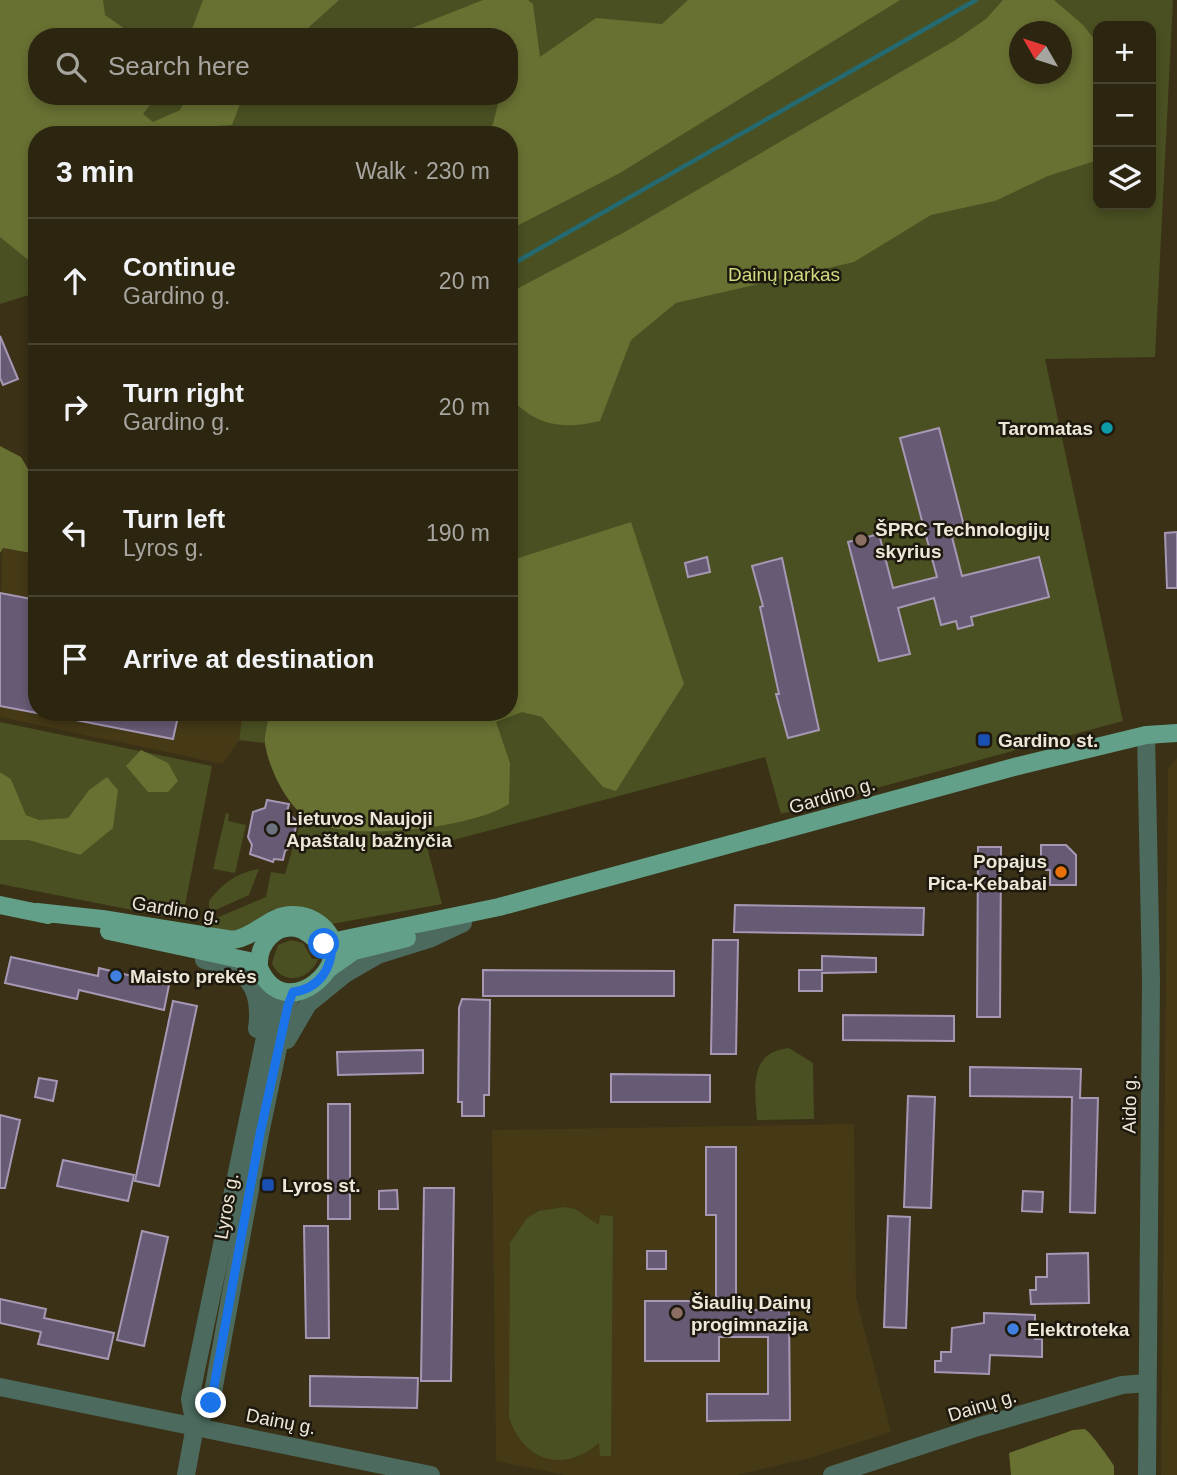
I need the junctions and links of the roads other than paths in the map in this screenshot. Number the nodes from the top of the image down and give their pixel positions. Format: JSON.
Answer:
{"nodes":[{"id":1,"x":1177,"y":733,"type":"edge"},
{"id":2,"x":1146,"y":735,"type":"junction"},
{"id":3,"x":0,"y":905,"type":"edge"},
{"id":4,"x":499,"y":906,"type":"junction"},
{"id":5,"x":37,"y":912,"type":"junction"},
{"id":6,"x":463,"y":923,"type":"junction"},
{"id":7,"x":124,"y":934,"type":"junction"},
{"id":8,"x":327,"y":935,"type":"junction"},
{"id":9,"x":259,"y":967,"type":"junction"},
{"id":10,"x":327,"y":970,"type":"junction"},
{"id":11,"x":272,"y":986,"type":"junction"},
{"id":12,"x":293,"y":992,"type":"junction"},
{"id":13,"x":252,"y":1134,"type":"junction"},
{"id":14,"x":1147,"y":1383,"type":"junction"},
{"id":15,"x":0,"y":1387,"type":"edge"},
{"id":16,"x":195,"y":1426,"type":"junction"},
{"id":17,"x":186,"y":1475,"type":"edge"},
{"id":18,"x":431,"y":1475,"type":"edge"},
{"id":19,"x":832,"y":1475,"type":"edge"},
{"id":20,"x":1147,"y":1475,"type":"edge"}],
"edges":[{"from":1,"to":2,"type":"main road","name":"Gardino g."},
{"from":2,"to":4,"type":"main road","name":"Gardino g."},
{"from":2,"to":14,"type":"street","name":"Aido g."},
{"from":3,"to":5,"type":"main road","name":"Gardino g."},
{"from":4,"to":6,"type":"main road","name":"Gardino g."},
{"from":4,"to":8,"type":"main road"},
{"from":5,"to":7,"type":"main road","name":"Gardino g."},
{"from":5,"to":8,"type":"main road","name":"Gardino g."},
{"from":6,"to":10,"type":"main road","name":"Gardino g."},
{"from":6,"to":13,"type":"street"},
{"from":7,"to":9,"type":"main road","name":"Gardino g."},
{"from":7,"to":13,"type":"street"},
{"from":8,"to":9,"type":"main road"},
{"from":8,"to":10,"type":"main road"},
{"from":9,"to":11,"type":"main road"},
{"from":10,"to":12,"type":"main road","name":"Gardino g."},
{"from":11,"to":12,"type":"main road"},
{"from":11,"to":13,"type":"street","name":"Lyros g."},
{"from":12,"to":13,"type":"street","name":"Lyros g."},
{"from":13,"to":16,"type":"street","name":"Lyros g."},
{"from":14,"to":19,"type":"street","name":"Dainų g."},
{"from":14,"to":20,"type":"street","name":"Aido g."},
{"from":15,"to":16,"type":"street","name":"Dainų g."},
{"from":16,"to":17,"type":"street","name":"Lyros g."},
{"from":16,"to":18,"type":"street","name":"Dainų g."}]}
